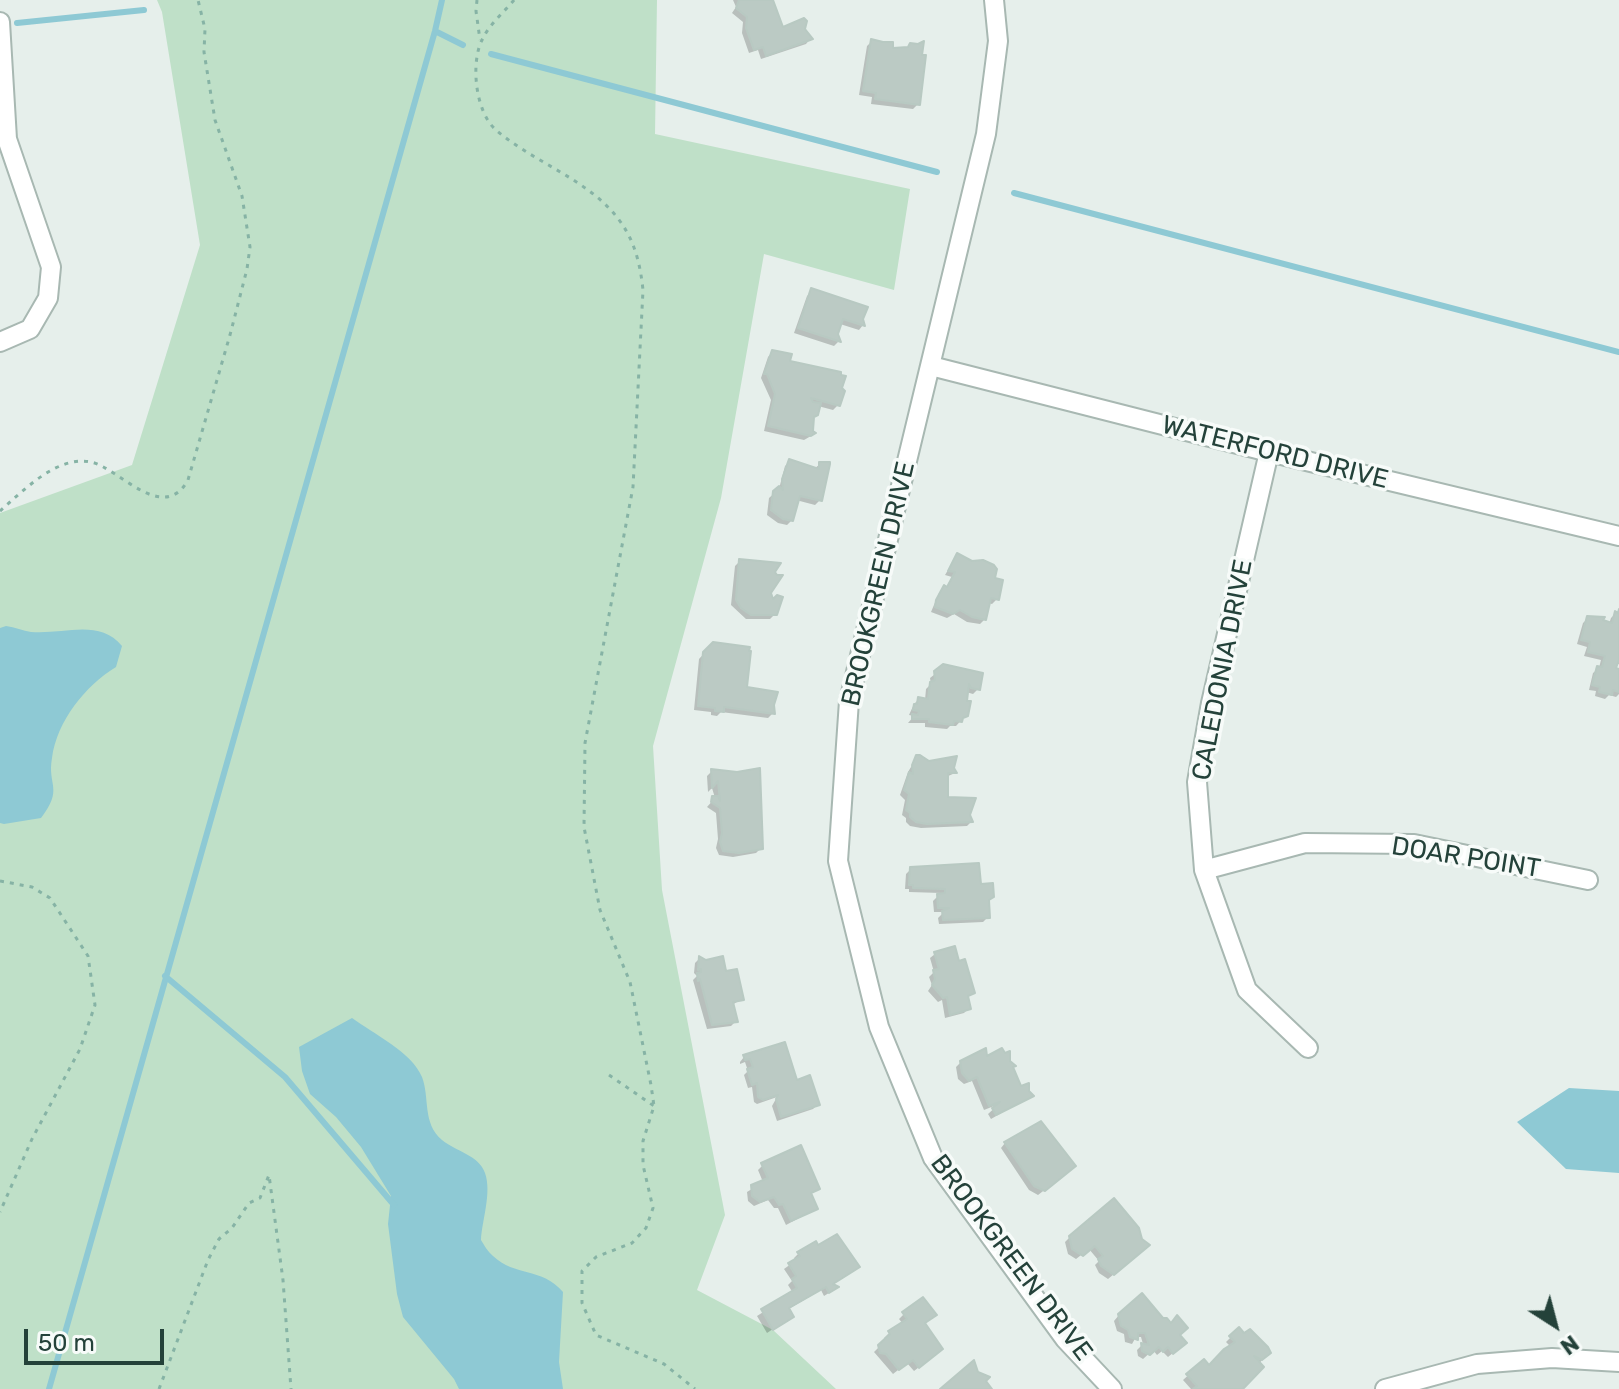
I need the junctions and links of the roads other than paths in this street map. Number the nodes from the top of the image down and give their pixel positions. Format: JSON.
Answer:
{"nodes":[{"id":1,"x":994,"y":0,"type":"edge"},
{"id":2,"x":0,"y":22,"type":"edge"},
{"id":3,"x":0,"y":342,"type":"edge"},
{"id":4,"x":931,"y":366,"type":"junction"},
{"id":5,"x":1269,"y":452,"type":"junction"},
{"id":6,"x":1619,"y":536,"type":"edge"},
{"id":7,"x":1204,"y":870,"type":"junction"},
{"id":8,"x":1588,"y":880,"type":"dead end"},
{"id":9,"x":1308,"y":1048,"type":"dead end"},
{"id":10,"x":1619,"y":1362,"type":"edge"},
{"id":11,"x":1112,"y":1389,"type":"edge"},
{"id":12,"x":1385,"y":1389,"type":"edge"}],
"edges":[{"from":1,"to":4,"type":"street","name":"BROOKGREEN DRIVE"},
{"from":2,"to":3,"type":"street"},
{"from":4,"to":5,"type":"street","name":"WATERFORD DRIVE"},
{"from":4,"to":11,"type":"street","name":"BROOKGREEN DRIVE"},
{"from":5,"to":6,"type":"street","name":"WATERFORD DRIVE"},
{"from":5,"to":7,"type":"street","name":"CALEDONIA DRIVE"},
{"from":7,"to":8,"type":"street","name":"DOAR POINT"},
{"from":7,"to":9,"type":"street","name":"CALEDONIA DRIVE"},
{"from":10,"to":12,"type":"street"}]}
